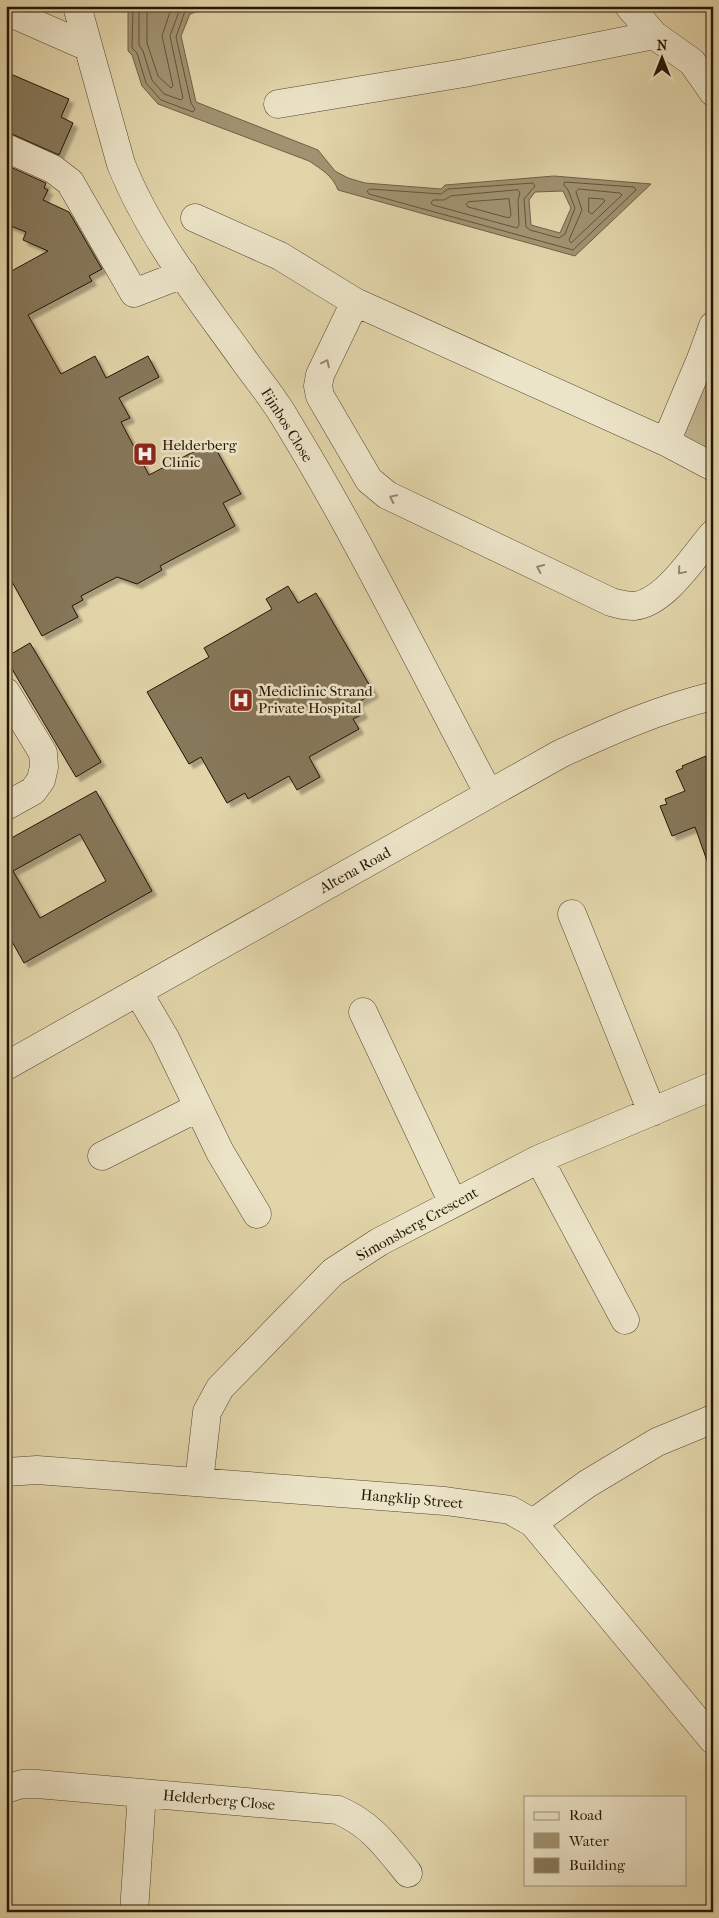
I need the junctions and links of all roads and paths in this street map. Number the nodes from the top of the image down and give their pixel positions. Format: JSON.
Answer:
{"nodes":[{"id":1,"x":77,"y":6,"type":"edge"},
{"id":2,"x":629,"y":6,"type":"edge"},
{"id":3,"x":6,"y":11,"type":"edge"},
{"id":4,"x":654,"y":35,"type":"junction"},
{"id":5,"x":90,"y":52,"type":"junction"},
{"id":6,"x":713,"y":92,"type":"edge"},
{"id":7,"x":278,"y":104,"type":"dead end"},
{"id":8,"x":6,"y":148,"type":"edge"},
{"id":9,"x":195,"y":218,"type":"dead end"},
{"id":10,"x":183,"y":274,"type":"junction"},
{"id":11,"x":355,"y":302,"type":"junction"},
{"id":12,"x":713,"y":326,"type":"edge"},
{"id":13,"x":666,"y":442,"type":"junction"},
{"id":14,"x":713,"y":467,"type":"edge"},
{"id":15,"x":713,"y":534,"type":"edge"},
{"id":16,"x":6,"y":692,"type":"edge"},
{"id":17,"x":713,"y":696,"type":"edge"},
{"id":18,"x":489,"y":794,"type":"junction"},
{"id":19,"x":6,"y":806,"type":"edge"},
{"id":20,"x":572,"y":914,"type":"dead end"},
{"id":21,"x":138,"y":992,"type":"junction"},
{"id":22,"x":363,"y":1012,"type":"dead end"},
{"id":23,"x":6,"y":1066,"type":"edge"},
{"id":24,"x":713,"y":1086,"type":"edge"},
{"id":25,"x":197,"y":1108,"type":"junction"},
{"id":26,"x":652,"y":1112,"type":"junction"},
{"id":27,"x":102,"y":1156,"type":"dead end"},
{"id":28,"x":539,"y":1159,"type":"junction"},
{"id":29,"x":453,"y":1203,"type":"junction"},
{"id":30,"x":257,"y":1214,"type":"dead end"},
{"id":31,"x":625,"y":1320,"type":"dead end"},
{"id":32,"x":713,"y":1419,"type":"edge"},
{"id":33,"x":6,"y":1472,"type":"edge"},
{"id":34,"x":199,"y":1482,"type":"junction"},
{"id":35,"x":533,"y":1523,"type":"junction"},
{"id":36,"x":713,"y":1740,"type":"edge"},
{"id":37,"x":6,"y":1789,"type":"edge"},
{"id":38,"x":142,"y":1793,"type":"junction"},
{"id":39,"x":408,"y":1873,"type":"dead end"},
{"id":40,"x":134,"y":1912,"type":"edge"}],
"edges":[{"from":1,"to":5,"type":"street","name":"Fijnbos Close"},
{"from":2,"to":4,"type":"street"},
{"from":3,"to":5,"type":"street"},
{"from":4,"to":6,"type":"street"},
{"from":4,"to":7,"type":"street"},
{"from":5,"to":10,"type":"street","name":"Fijnbos Close"},
{"from":8,"to":10,"type":"street"},
{"from":9,"to":11,"type":"street"},
{"from":10,"to":18,"type":"street","name":"Fijnbos Close"},
{"from":11,"to":13,"type":"street"},
{"from":15,"to":11,"type":"street","one_way":true},
{"from":12,"to":13,"type":"street"},
{"from":13,"to":14,"type":"street"},
{"from":16,"to":19,"type":"street"},
{"from":17,"to":18,"type":"street","name":"Altena Road"},
{"from":18,"to":21,"type":"street","name":"Altena Road"},
{"from":20,"to":26,"type":"street"},
{"from":21,"to":23,"type":"street","name":"Altena Road"},
{"from":21,"to":25,"type":"street"},
{"from":22,"to":29,"type":"street"},
{"from":24,"to":26,"type":"street","name":"Simonsberg Crescent"},
{"from":25,"to":27,"type":"street"},
{"from":25,"to":30,"type":"street"},
{"from":26,"to":28,"type":"street","name":"Simonsberg Crescent"},
{"from":28,"to":29,"type":"street","name":"Simonsberg Crescent"},
{"from":28,"to":31,"type":"street"},
{"from":29,"to":34,"type":"street","name":"Simonsberg Crescent"},
{"from":32,"to":35,"type":"street"},
{"from":33,"to":34,"type":"street","name":"Hangklip Street"},
{"from":34,"to":35,"type":"street","name":"Hangklip Street"},
{"from":35,"to":36,"type":"street","name":"Hangklip Street"},
{"from":37,"to":38,"type":"street","name":"Helderberg Close"},
{"from":38,"to":39,"type":"street","name":"Helderberg Close"},
{"from":38,"to":40,"type":"street"}]}
